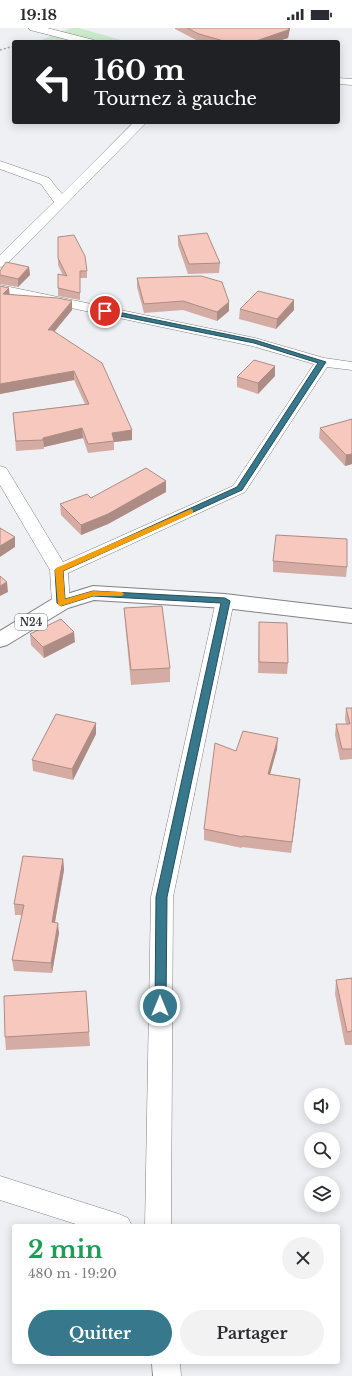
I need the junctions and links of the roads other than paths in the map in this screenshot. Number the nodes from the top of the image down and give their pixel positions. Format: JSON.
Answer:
{"nodes":[{"id":1,"x":34,"y":28,"type":"edge"},
{"id":2,"x":58,"y":31,"type":"edge"},
{"id":3,"x":84,"y":40,"type":"edge"},
{"id":4,"x":340,"y":81,"type":"edge"},
{"id":5,"x":352,"y":82,"type":"edge"},
{"id":6,"x":140,"y":124,"type":"edge"},
{"id":7,"x":0,"y":166,"type":"edge"},
{"id":8,"x":61,"y":202,"type":"junction"},
{"id":9,"x":0,"y":263,"type":"edge"},
{"id":10,"x":0,"y":290,"type":"edge"},
{"id":11,"x":323,"y":362,"type":"junction"},
{"id":12,"x":352,"y":366,"type":"edge"},
{"id":13,"x":0,"y":471,"type":"edge"},
{"id":14,"x":59,"y":570,"type":"junction"},
{"id":15,"x":225,"y":601,"type":"junction"},
{"id":16,"x":61,"y":603,"type":"junction"},
{"id":17,"x":352,"y":616,"type":"edge"},
{"id":18,"x":0,"y":640,"type":"edge"},
{"id":19,"x":0,"y":1188,"type":"edge"},
{"id":20,"x":113,"y":1224,"type":"edge"},
{"id":21,"x":158,"y":1224,"type":"edge"},
{"id":22,"x":166,"y":1364,"type":"edge"},
{"id":23,"x":167,"y":1376,"type":"edge"}],
"edges":[{"from":1,"to":2,"type":"street"},
{"from":2,"to":3,"type":"street"},
{"from":4,"to":5,"type":"street"},
{"from":6,"to":8,"type":"street"},
{"from":7,"to":8,"type":"street"},
{"from":8,"to":9,"type":"street"},
{"from":10,"to":11,"type":"street"},
{"from":11,"to":12,"type":"street"},
{"from":11,"to":14,"type":"street"},
{"from":13,"to":14,"type":"street"},
{"from":14,"to":16,"type":"street"},
{"from":15,"to":16,"type":"main road","number":"N24"},
{"from":15,"to":17,"type":"main road","number":"N24"},
{"from":15,"to":21,"type":"street"},
{"from":16,"to":18,"type":"main road","number":"N24"},
{"from":19,"to":20,"type":"street"},
{"from":22,"to":23,"type":"street"}]}
